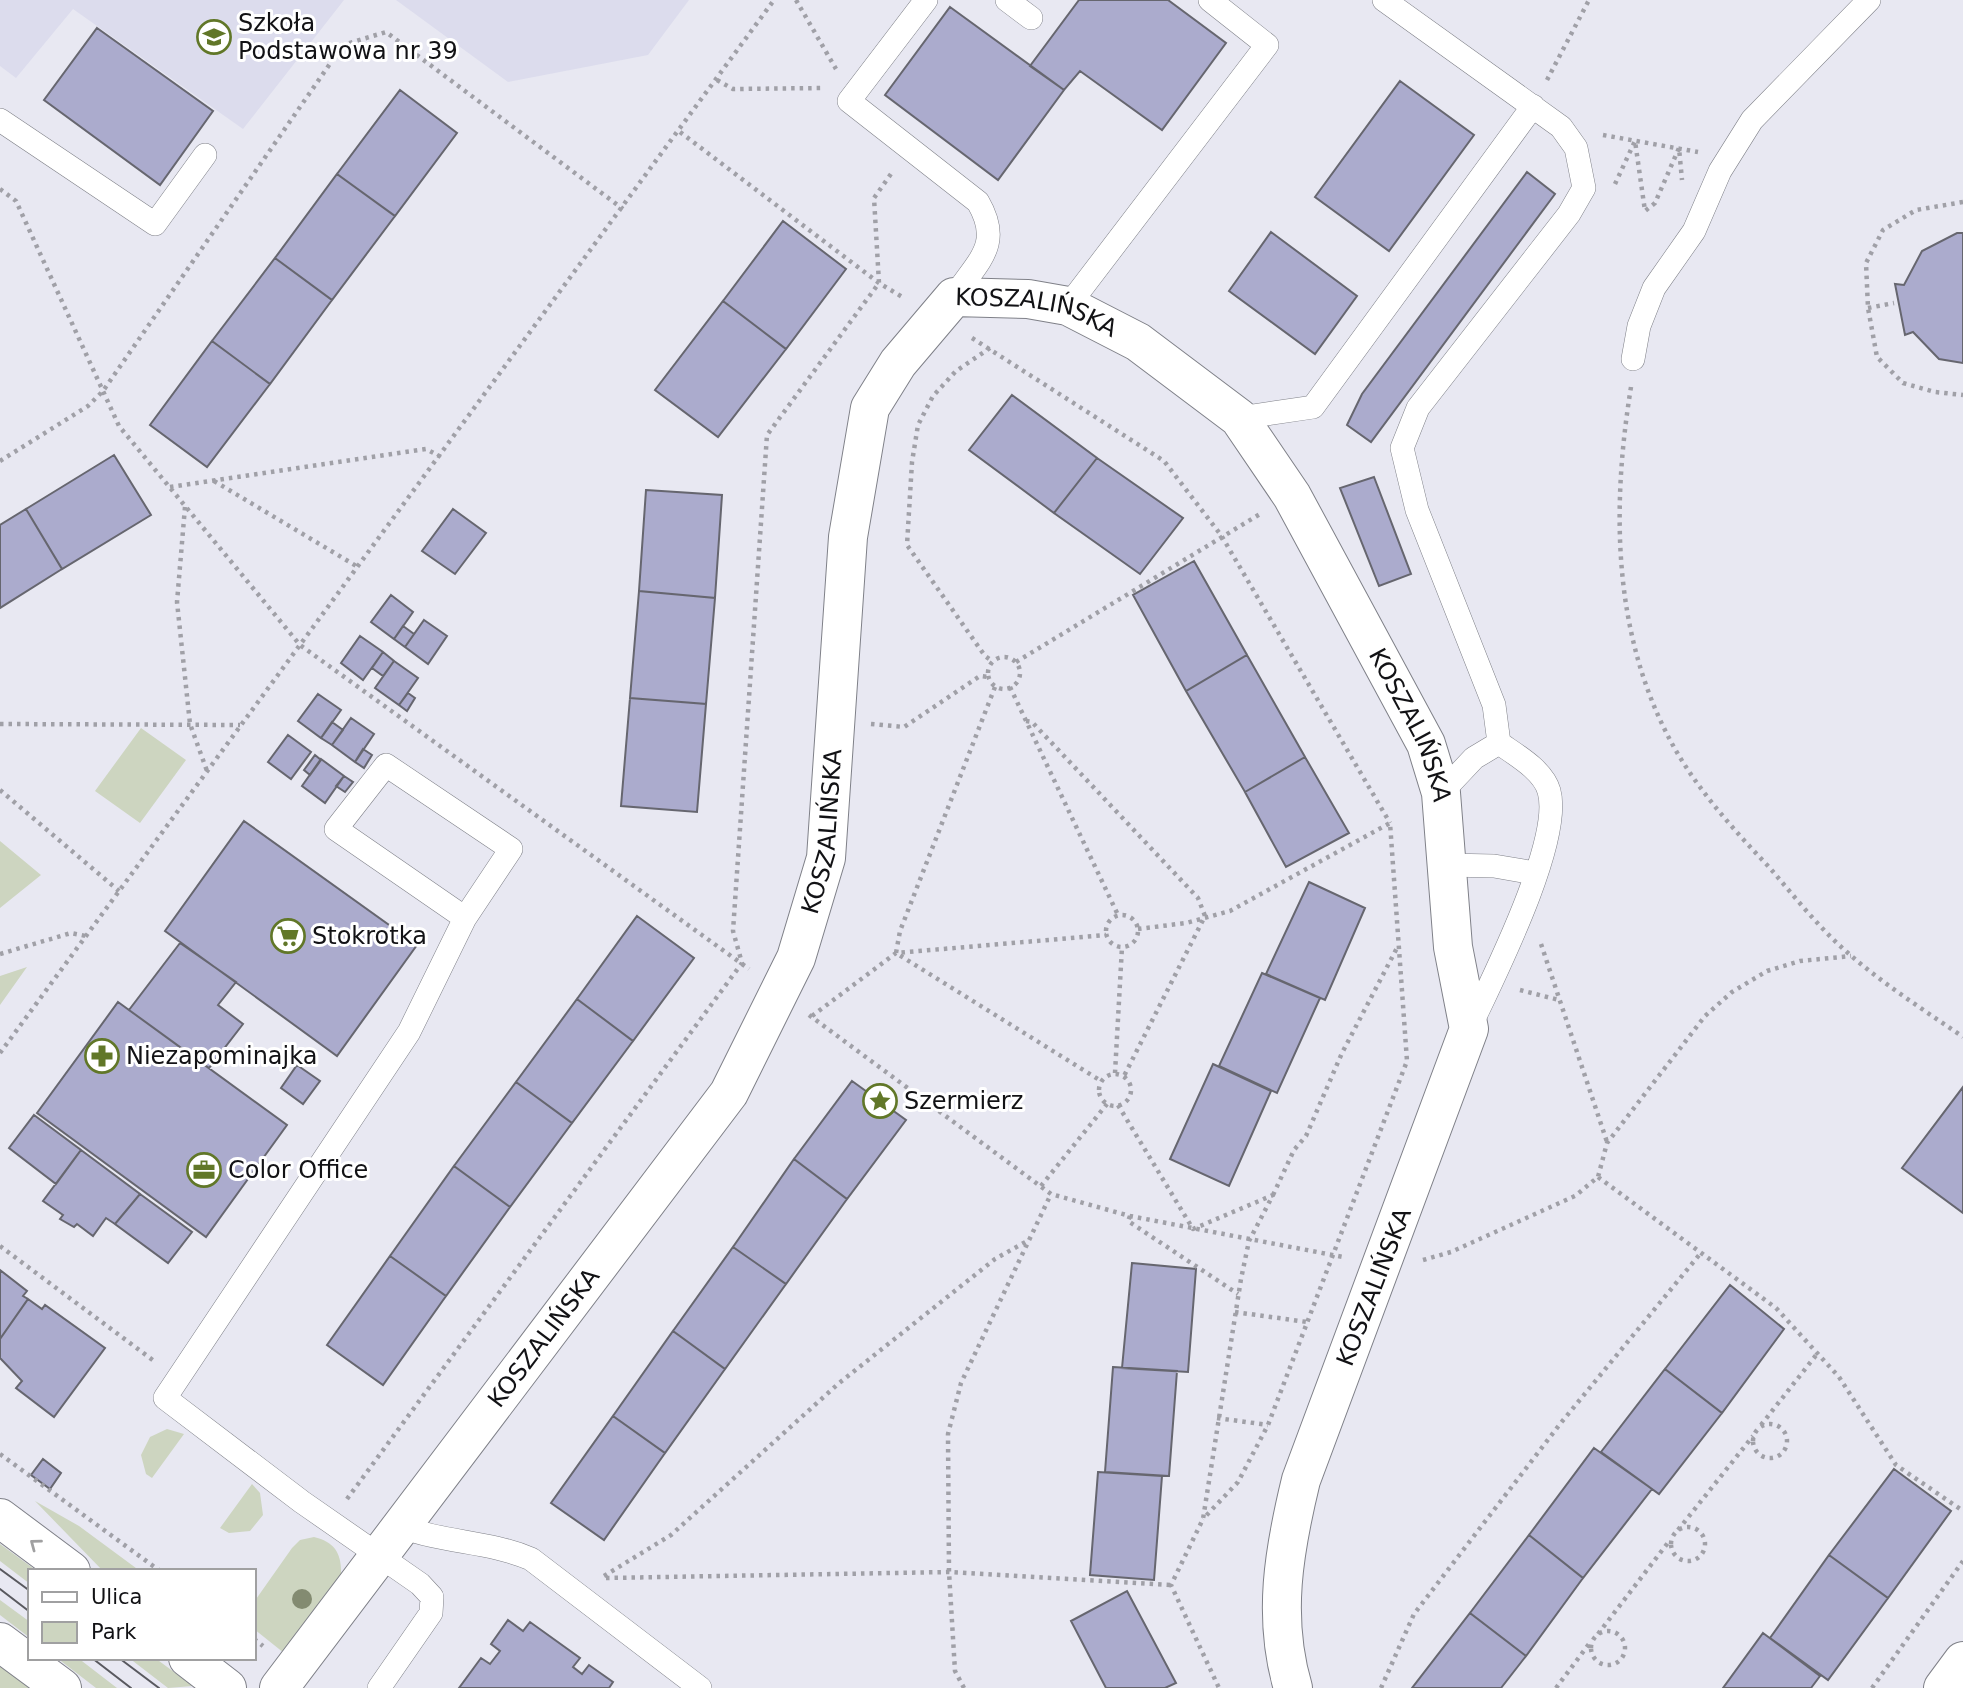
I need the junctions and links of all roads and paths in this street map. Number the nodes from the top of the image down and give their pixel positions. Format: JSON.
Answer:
{"nodes":[{"id":1,"x":774,"y":0,"type":"edge"},
{"id":2,"x":796,"y":0,"type":"edge"},
{"id":3,"x":926,"y":0,"type":"edge"},
{"id":4,"x":1007,"y":0,"type":"edge"},
{"id":5,"x":1210,"y":0,"type":"edge"},
{"id":6,"x":1384,"y":0,"type":"edge"},
{"id":7,"x":1589,"y":0,"type":"edge"},
{"id":8,"x":1868,"y":0,"type":"edge"},
{"id":9,"x":1031,"y":18,"type":"dead end"},
{"id":10,"x":717,"y":80,"type":"junction"},
{"id":11,"x":841,"y":94,"type":"junction"},
{"id":12,"x":1533,"y":106,"type":"junction"},
{"id":13,"x":0,"y":120,"type":"edge"},
{"id":14,"x":1561,"y":127,"type":"junction"},
{"id":15,"x":680,"y":132,"type":"junction"},
{"id":16,"x":1635,"y":141,"type":"junction"},
{"id":17,"x":910,"y":148,"type":"junction"},
{"id":18,"x":1679,"y":148,"type":"junction"},
{"id":19,"x":205,"y":155,"type":"dead end"},
{"id":20,"x":1728,"y":158,"type":"junction"},
{"id":21,"x":1683,"y":183,"type":"dead end"},
{"id":22,"x":0,"y":189,"type":"edge"},
{"id":23,"x":1612,"y":191,"type":"dead end"},
{"id":24,"x":1963,"y":202,"type":"edge"},
{"id":25,"x":623,"y":209,"type":"junction"},
{"id":26,"x":879,"y":283,"type":"junction"},
{"id":27,"x":1894,"y":303,"type":"dead end"},
{"id":28,"x":1068,"y":306,"type":"junction"},
{"id":29,"x":944,"y":307,"type":"junction"},
{"id":30,"x":1868,"y":308,"type":"junction"},
{"id":31,"x":990,"y":348,"type":"junction"},
{"id":32,"x":1633,"y":359,"type":"joint"},
{"id":33,"x":103,"y":391,"type":"junction"},
{"id":34,"x":1963,"y":395,"type":"edge"},
{"id":35,"x":1239,"y":418,"type":"junction"},
{"id":36,"x":441,"y":457,"type":"junction"},
{"id":37,"x":0,"y":461,"type":"edge"},
{"id":38,"x":214,"y":481,"type":"junction"},
{"id":39,"x":170,"y":487,"type":"junction"},
{"id":40,"x":1292,"y":496,"type":"junction"},
{"id":41,"x":185,"y":506,"type":"junction"},
{"id":42,"x":1221,"y":535,"type":"junction"},
{"id":43,"x":358,"y":567,"type":"junction"},
{"id":44,"x":300,"y":645,"type":"junction"},
{"id":45,"x":992,"y":661,"type":"junction"},
{"id":46,"x":1016,"y":662,"type":"junction"},
{"id":47,"x":988,"y":677,"type":"junction"},
{"id":48,"x":995,"y":687,"type":"junction"},
{"id":49,"x":1010,"y":687,"type":"junction"},
{"id":50,"x":1026,"y":721,"type":"junction"},
{"id":51,"x":0,"y":724,"type":"edge"},
{"id":52,"x":190,"y":724,"type":"junction"},
{"id":53,"x":241,"y":725,"type":"junction"},
{"id":54,"x":884,"y":725,"type":"dead end"},
{"id":55,"x":1499,"y":743,"type":"junction"},
{"id":56,"x":207,"y":772,"type":"junction"},
{"id":57,"x":0,"y":790,"type":"edge"},
{"id":58,"x":1441,"y":793,"type":"junction"},
{"id":59,"x":1390,"y":822,"type":"junction"},
{"id":60,"x":1447,"y":864,"type":"junction"},
{"id":61,"x":1535,"y":873,"type":"junction"},
{"id":62,"x":119,"y":891,"type":"junction"},
{"id":63,"x":1524,"y":908,"type":"junction"},
{"id":64,"x":1118,"y":915,"type":"junction"},
{"id":65,"x":1205,"y":916,"type":"junction"},
{"id":66,"x":465,"y":918,"type":"junction"},
{"id":67,"x":1139,"y":929,"type":"junction"},
{"id":68,"x":1106,"y":935,"type":"junction"},
{"id":69,"x":86,"y":936,"type":"junction"},
{"id":70,"x":1399,"y":946,"type":"junction"},
{"id":71,"x":1122,"y":947,"type":"junction"},
{"id":72,"x":896,"y":953,"type":"junction"},
{"id":73,"x":0,"y":954,"type":"edge"},
{"id":74,"x":1851,"y":956,"type":"junction"},
{"id":75,"x":742,"y":963,"type":"junction"},
{"id":76,"x":778,"y":994,"type":"junction"},
{"id":77,"x":811,"y":1016,"type":"junction"},
{"id":78,"x":1469,"y":1030,"type":"junction"},
{"id":79,"x":1963,"y":1037,"type":"edge"},
{"id":80,"x":0,"y":1054,"type":"edge"},
{"id":81,"x":1115,"y":1073,"type":"junction"},
{"id":82,"x":1124,"y":1076,"type":"junction"},
{"id":83,"x":1101,"y":1081,"type":"junction"},
{"id":84,"x":1107,"y":1104,"type":"junction"},
{"id":85,"x":1118,"y":1105,"type":"junction"},
{"id":86,"x":1607,"y":1143,"type":"junction"},
{"id":87,"x":1598,"y":1177,"type":"junction"},
{"id":88,"x":1041,"y":1186,"type":"junction"},
{"id":89,"x":1051,"y":1194,"type":"junction"},
{"id":90,"x":1273,"y":1195,"type":"junction"},
{"id":91,"x":1130,"y":1216,"type":"junction"},
{"id":92,"x":1193,"y":1230,"type":"junction"},
{"id":93,"x":1029,"y":1240,"type":"junction"},
{"id":94,"x":1249,"y":1241,"type":"junction"},
{"id":95,"x":1700,"y":1254,"type":"junction"},
{"id":96,"x":1332,"y":1255,"type":"junction"},
{"id":97,"x":1382,"y":1266,"type":"junction"},
{"id":98,"x":1238,"y":1294,"type":"junction"},
{"id":99,"x":1235,"y":1312,"type":"junction"},
{"id":100,"x":1307,"y":1322,"type":"junction"},
{"id":101,"x":1817,"y":1354,"type":"junction"},
{"id":102,"x":1217,"y":1418,"type":"junction"},
{"id":103,"x":1268,"y":1425,"type":"junction"},
{"id":104,"x":1760,"y":1426,"type":"junction"},
{"id":105,"x":1752,"y":1436,"type":"junction"},
{"id":106,"x":0,"y":1454,"type":"edge"},
{"id":107,"x":1963,"y":1511,"type":"edge"},
{"id":108,"x":0,"y":1518,"type":"edge"},
{"id":109,"x":1203,"y":1519,"type":"junction"},
{"id":110,"x":330,"y":1522,"type":"junction"},
{"id":111,"x":1678,"y":1530,"type":"junction"},
{"id":112,"x":389,"y":1540,"type":"junction"},
{"id":113,"x":1670,"y":1540,"type":"junction"},
{"id":114,"x":1963,"y":1561,"type":"edge"},
{"id":115,"x":68,"y":1569,"type":"edge"},
{"id":116,"x":157,"y":1569,"type":"edge"},
{"id":117,"x":949,"y":1572,"type":"junction"},
{"id":118,"x":1171,"y":1585,"type":"junction"},
{"id":119,"x":1598,"y":1634,"type":"junction"},
{"id":120,"x":0,"y":1642,"type":"edge"},
{"id":121,"x":1590,"y":1643,"type":"junction"},
{"id":122,"x":191,"y":1660,"type":"edge"},
{"id":123,"x":1963,"y":1661,"type":"edge"},
{"id":124,"x":62,"y":1688,"type":"edge"},
{"id":125,"x":228,"y":1688,"type":"edge"},
{"id":126,"x":279,"y":1688,"type":"edge"},
{"id":127,"x":379,"y":1688,"type":"edge"},
{"id":128,"x":700,"y":1688,"type":"edge"},
{"id":129,"x":964,"y":1688,"type":"edge"},
{"id":130,"x":1219,"y":1688,"type":"edge"},
{"id":131,"x":1293,"y":1688,"type":"edge"},
{"id":132,"x":1381,"y":1688,"type":"edge"},
{"id":133,"x":1556,"y":1688,"type":"edge"},
{"id":134,"x":1872,"y":1688,"type":"edge"},
{"id":135,"x":1943,"y":1688,"type":"edge"}],
"edges":[{"from":1,"to":10,"type":"path"},
{"from":2,"to":11,"type":"path"},
{"from":3,"to":11,"type":"lane"},
{"from":4,"to":9,"type":"lane"},
{"from":5,"to":28,"type":"lane"},
{"from":6,"to":12,"type":"lane"},
{"from":7,"to":12,"type":"path"},
{"from":8,"to":20,"type":"lane"},
{"from":10,"to":11,"type":"path"},
{"from":10,"to":15,"type":"path"},
{"from":11,"to":17,"type":"lane"},
{"from":12,"to":14,"type":"lane"},
{"from":12,"to":35,"type":"lane"},
{"from":13,"to":19,"type":"lane"},
{"from":14,"to":16,"type":"path"},
{"from":14,"to":55,"type":"lane"},
{"from":15,"to":25,"type":"path"},
{"from":15,"to":26,"type":"path"},
{"from":16,"to":18,"type":"path"},
{"from":16,"to":18,"type":"path"},
{"from":16,"to":23,"type":"path"},
{"from":17,"to":26,"type":"path"},
{"from":17,"to":29,"type":"lane"},
{"from":18,"to":20,"type":"path"},
{"from":18,"to":21,"type":"path"},
{"from":20,"to":32,"type":"lane"},
{"from":22,"to":33,"type":"path"},
{"from":24,"to":30,"type":"path"},
{"from":25,"to":33,"type":"path"},
{"from":25,"to":36,"type":"path"},
{"from":26,"to":29,"type":"path"},
{"from":26,"to":75,"type":"path"},
{"from":27,"to":30,"type":"path"},
{"from":28,"to":29,"type":"street","name":"KOSZALIŃSKA"},
{"from":28,"to":35,"type":"street","name":"KOSZALIŃSKA"},
{"from":29,"to":31,"type":"path"},
{"from":29,"to":76,"type":"street","name":"KOSZALIŃSKA"},
{"from":30,"to":34,"type":"path"},
{"from":31,"to":42,"type":"path"},
{"from":31,"to":45,"type":"path"},
{"from":32,"to":74,"type":"path"},
{"from":33,"to":37,"type":"path"},
{"from":33,"to":39,"type":"path"},
{"from":35,"to":40,"type":"street","name":"KOSZALIŃSKA"},
{"from":36,"to":38,"type":"path"},
{"from":36,"to":43,"type":"path"},
{"from":38,"to":39,"type":"path"},
{"from":38,"to":43,"type":"path"},
{"from":39,"to":41,"type":"path"},
{"from":40,"to":42,"type":"path"},
{"from":40,"to":58,"type":"street","name":"KOSZALIŃSKA"},
{"from":41,"to":44,"type":"path"},
{"from":41,"to":52,"type":"path"},
{"from":42,"to":46,"type":"path"},
{"from":42,"to":59,"type":"path"},
{"from":43,"to":44,"type":"path"},
{"from":44,"to":53,"type":"path"},
{"from":44,"to":75,"type":"path"},
{"from":45,"to":46,"type":"path"},
{"from":45,"to":47,"type":"path"},
{"from":46,"to":49,"type":"path"},
{"from":47,"to":48,"type":"path"},
{"from":47,"to":54,"type":"path"},
{"from":48,"to":49,"type":"path"},
{"from":48,"to":72,"type":"path"},
{"from":49,"to":50,"type":"path"},
{"from":50,"to":64,"type":"path"},
{"from":50,"to":65,"type":"path"},
{"from":51,"to":52,"type":"path"},
{"from":52,"to":53,"type":"path"},
{"from":52,"to":56,"type":"path"},
{"from":53,"to":56,"type":"path"},
{"from":55,"to":58,"type":"lane"},
{"from":55,"to":61,"type":"lane"},
{"from":56,"to":62,"type":"path"},
{"from":57,"to":62,"type":"path"},
{"from":58,"to":60,"type":"street","name":"KOSZALIŃSKA"},
{"from":59,"to":65,"type":"path"},
{"from":59,"to":70,"type":"path"},
{"from":60,"to":61,"type":"lane"},
{"from":60,"to":78,"type":"street","name":"KOSZALIŃSKA"},
{"from":61,"to":63,"type":"lane"},
{"from":62,"to":69,"type":"path"},
{"from":63,"to":78,"type":"lane"},
{"from":63,"to":86,"type":"path"},
{"from":64,"to":67,"type":"path"},
{"from":64,"to":68,"type":"path"},
{"from":65,"to":67,"type":"path"},
{"from":65,"to":82,"type":"path"},
{"from":66,"to":66,"type":"lane"},
{"from":66,"to":110,"type":"lane"},
{"from":67,"to":71,"type":"path"},
{"from":68,"to":71,"type":"path"},
{"from":68,"to":72,"type":"path"},
{"from":69,"to":73,"type":"path"},
{"from":69,"to":80,"type":"path"},
{"from":70,"to":90,"type":"path"},
{"from":70,"to":96,"type":"path"},
{"from":71,"to":81,"type":"path"},
{"from":72,"to":77,"type":"path"},
{"from":72,"to":83,"type":"path"},
{"from":74,"to":79,"type":"path"},
{"from":74,"to":86,"type":"path"},
{"from":75,"to":76,"type":"path"},
{"from":75,"to":110,"type":"path"},
{"from":76,"to":77,"type":"path"},
{"from":76,"to":112,"type":"street","name":"KOSZALIŃSKA"},
{"from":77,"to":88,"type":"path"},
{"from":78,"to":97,"type":"street","name":"KOSZALIŃSKA"},
{"from":81,"to":82,"type":"path"},
{"from":81,"to":83,"type":"path"},
{"from":82,"to":85,"type":"path"},
{"from":83,"to":84,"type":"path"},
{"from":84,"to":85,"type":"path"},
{"from":84,"to":88,"type":"path"},
{"from":85,"to":92,"type":"path"},
{"from":86,"to":87,"type":"path"},
{"from":87,"to":95,"type":"path"},
{"from":87,"to":97,"type":"path"},
{"from":88,"to":89,"type":"path"},
{"from":89,"to":91,"type":"path"},
{"from":89,"to":93,"type":"path"},
{"from":90,"to":92,"type":"path"},
{"from":90,"to":94,"type":"path"},
{"from":91,"to":92,"type":"path"},
{"from":91,"to":98,"type":"path"},
{"from":92,"to":94,"type":"path"},
{"from":93,"to":117,"type":"path"},
{"from":93,"to":117,"type":"path"},
{"from":94,"to":96,"type":"path"},
{"from":94,"to":98,"type":"path"},
{"from":95,"to":101,"type":"path"},
{"from":95,"to":132,"type":"path"},
{"from":96,"to":97,"type":"path"},
{"from":96,"to":100,"type":"path"},
{"from":97,"to":131,"type":"street","name":"KOSZALIŃSKA"},
{"from":98,"to":99,"type":"path"},
{"from":99,"to":100,"type":"path"},
{"from":99,"to":102,"type":"path"},
{"from":100,"to":103,"type":"path"},
{"from":101,"to":104,"type":"path"},
{"from":101,"to":107,"type":"path"},
{"from":102,"to":103,"type":"path"},
{"from":102,"to":109,"type":"path"},
{"from":103,"to":109,"type":"path"},
{"from":104,"to":105,"type":"path"},
{"from":104,"to":105,"type":"path"},
{"from":105,"to":111,"type":"path"},
{"from":106,"to":116,"type":"path"},
{"from":115,"to":108,"type":"street","one_way":true},
{"from":109,"to":118,"type":"path"},
{"from":110,"to":112,"type":"lane"},
{"from":111,"to":113,"type":"path"},
{"from":111,"to":113,"type":"path"},
{"from":112,"to":126,"type":"street","name":"KOSZALIŃSKA"},
{"from":112,"to":127,"type":"lane"},
{"from":112,"to":128,"type":"lane"},
{"from":113,"to":119,"type":"path"},
{"from":114,"to":134,"type":"path"},
{"from":117,"to":118,"type":"path"},
{"from":117,"to":129,"type":"path"},
{"from":118,"to":130,"type":"path"},
{"from":119,"to":121,"type":"path"},
{"from":119,"to":121,"type":"path"},
{"from":120,"to":124,"type":"street"},
{"from":121,"to":133,"type":"path"},
{"from":122,"to":125,"type":"street"},
{"from":123,"to":135,"type":"street"}]}
